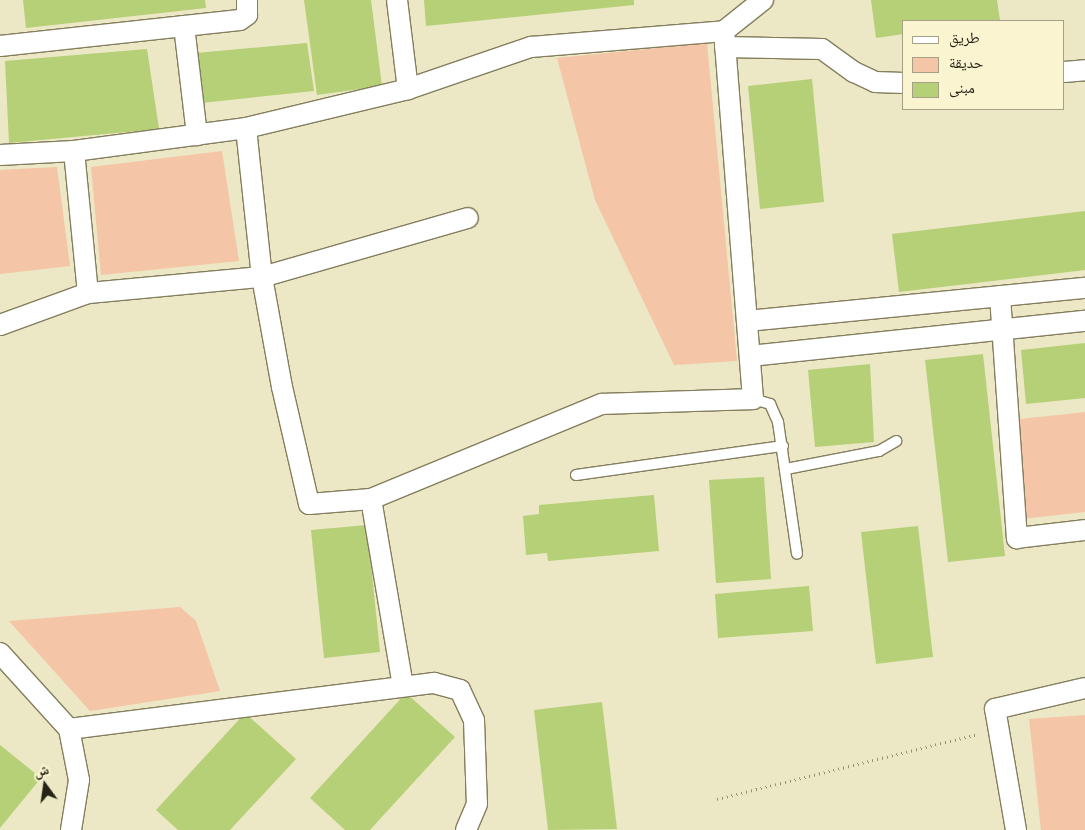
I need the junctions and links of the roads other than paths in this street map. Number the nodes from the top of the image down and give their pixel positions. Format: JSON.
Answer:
{"nodes":[{"id":1,"x":247,"y":0,"type":"edge"},
{"id":2,"x":397,"y":0,"type":"edge"},
{"id":3,"x":763,"y":0,"type":"edge"},
{"id":4,"x":184,"y":26,"type":"junction"},
{"id":5,"x":724,"y":39,"type":"junction"},
{"id":6,"x":0,"y":46,"type":"edge"},
{"id":7,"x":1085,"y":70,"type":"edge"},
{"id":8,"x":1065,"y":72,"type":"edge"},
{"id":9,"x":902,"y":83,"type":"edge"},
{"id":10,"x":408,"y":89,"type":"junction"},
{"id":11,"x":246,"y":128,"type":"junction"},
{"id":12,"x":197,"y":135,"type":"junction"},
{"id":13,"x":74,"y":151,"type":"junction"},
{"id":14,"x":0,"y":155,"type":"edge"},
{"id":15,"x":468,"y":218,"type":"dead end"},
{"id":16,"x":262,"y":278,"type":"junction"},
{"id":17,"x":1085,"y":288,"type":"edge"},
{"id":18,"x":88,"y":293,"type":"junction"},
{"id":19,"x":1000,"y":296,"type":"junction"},
{"id":20,"x":747,"y":321,"type":"junction"},
{"id":21,"x":1085,"y":322,"type":"edge"},
{"id":22,"x":0,"y":325,"type":"edge"},
{"id":23,"x":1002,"y":330,"type":"junction"},
{"id":24,"x":750,"y":356,"type":"junction"},
{"id":25,"x":753,"y":399,"type":"junction"},
{"id":26,"x":896,"y":441,"type":"dead end"},
{"id":27,"x":783,"y":446,"type":"junction"},
{"id":28,"x":786,"y":468,"type":"junction"},
{"id":29,"x":576,"y":475,"type":"dead end"},
{"id":30,"x":371,"y":498,"type":"junction"},
{"id":31,"x":1085,"y":530,"type":"edge"},
{"id":32,"x":797,"y":554,"type":"dead end"},
{"id":33,"x":0,"y":654,"type":"edge"},
{"id":34,"x":402,"y":686,"type":"junction"},
{"id":35,"x":1085,"y":688,"type":"edge"},
{"id":36,"x":70,"y":729,"type":"junction"},
{"id":37,"x":71,"y":830,"type":"edge"},
{"id":38,"x":466,"y":830,"type":"edge"},
{"id":39,"x":1016,"y":830,"type":"edge"}],
"edges":[{"from":1,"to":4,"type":"street"},
{"from":2,"to":10,"type":"street"},
{"from":3,"to":5,"type":"street"},
{"from":4,"to":6,"type":"street"},
{"from":4,"to":12,"type":"street"},
{"from":5,"to":9,"type":"street"},
{"from":5,"to":10,"type":"street"},
{"from":5,"to":20,"type":"street"},
{"from":7,"to":8,"type":"street"},
{"from":10,"to":11,"type":"street"},
{"from":11,"to":12,"type":"street"},
{"from":11,"to":16,"type":"street"},
{"from":12,"to":13,"type":"street"},
{"from":13,"to":14,"type":"street"},
{"from":13,"to":18,"type":"street"},
{"from":15,"to":16,"type":"street"},
{"from":16,"to":18,"type":"street"},
{"from":16,"to":30,"type":"street"},
{"from":17,"to":19,"type":"street"},
{"from":18,"to":22,"type":"street"},
{"from":19,"to":20,"type":"street"},
{"from":19,"to":23,"type":"street"},
{"from":20,"to":24,"type":"street"},
{"from":21,"to":23,"type":"street"},
{"from":23,"to":24,"type":"street"},
{"from":23,"to":31,"type":"street"},
{"from":24,"to":25,"type":"street"},
{"from":25,"to":27,"type":"lane"},
{"from":25,"to":30,"type":"street"},
{"from":26,"to":28,"type":"lane"},
{"from":27,"to":28,"type":"lane"},
{"from":27,"to":29,"type":"lane"},
{"from":28,"to":32,"type":"lane"},
{"from":30,"to":34,"type":"street"},
{"from":33,"to":36,"type":"street"},
{"from":34,"to":36,"type":"street"},
{"from":34,"to":38,"type":"street"},
{"from":35,"to":39,"type":"street"},
{"from":36,"to":37,"type":"street"}]}
